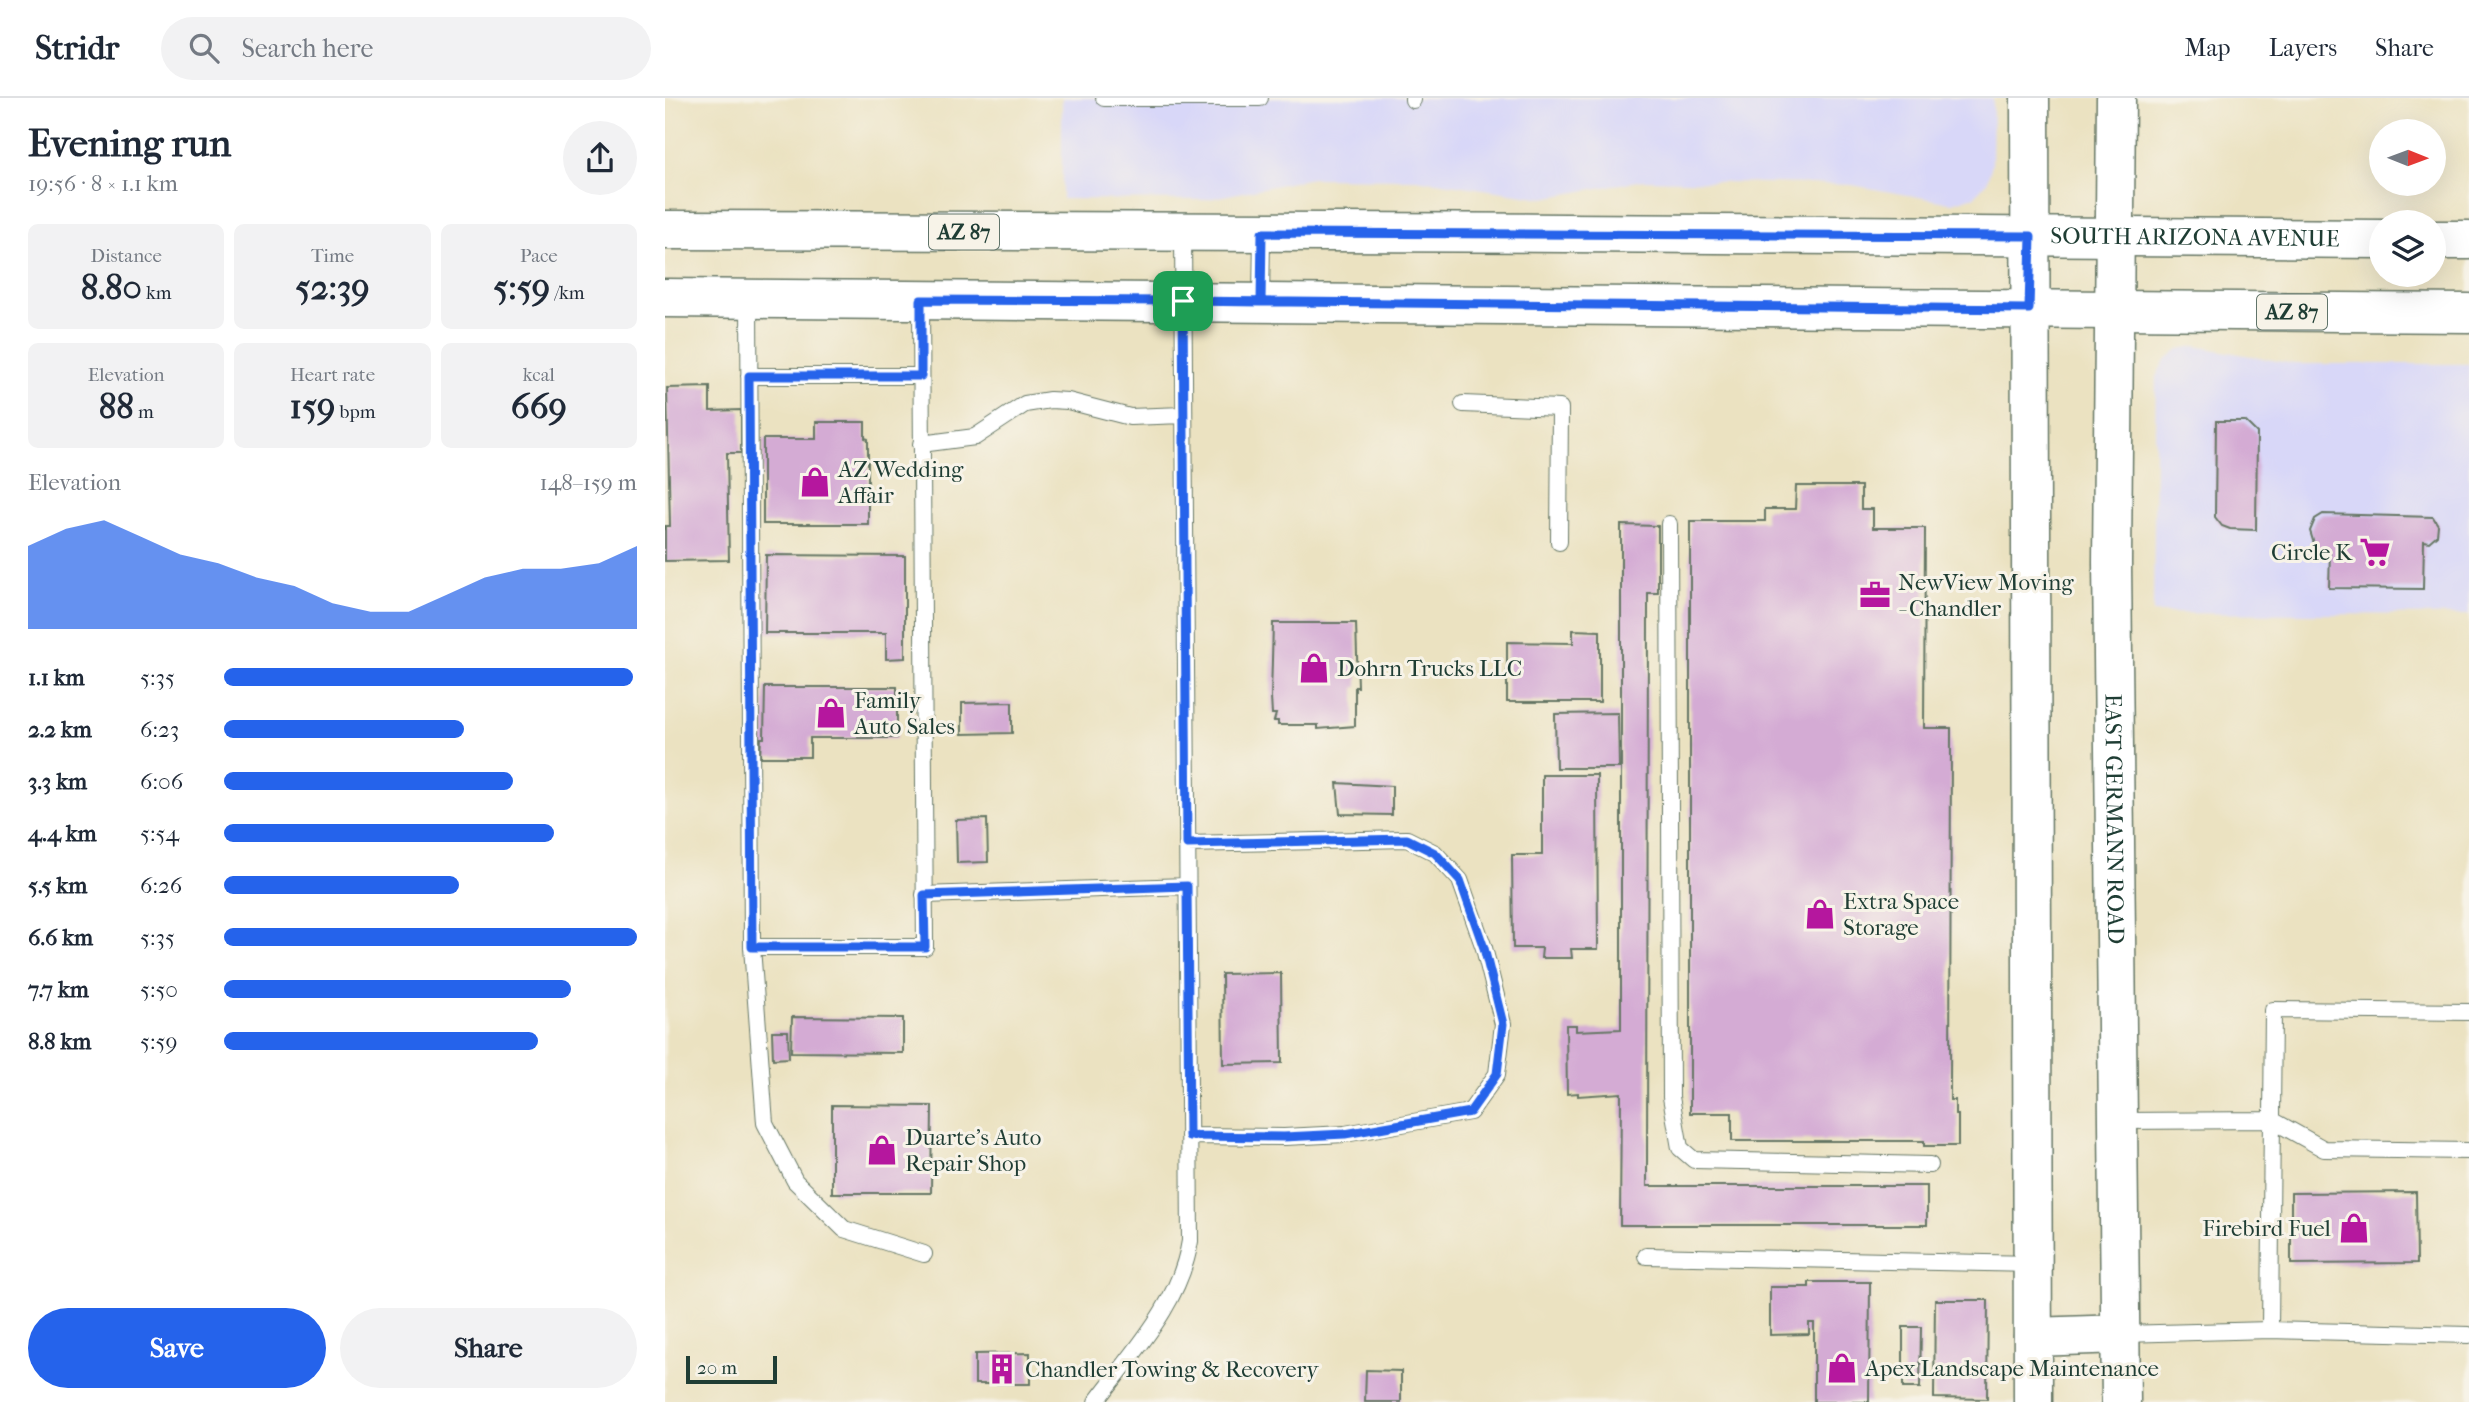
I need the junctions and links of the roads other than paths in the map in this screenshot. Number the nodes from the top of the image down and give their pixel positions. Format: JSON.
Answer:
{"nodes":[{"id":1,"x":1104,"y":98,"type":"edge"},
{"id":2,"x":1259,"y":98,"type":"edge"},
{"id":3,"x":2030,"y":98,"type":"edge"},
{"id":4,"x":2116,"y":98,"type":"edge"},
{"id":5,"x":665,"y":230,"type":"edge"},
{"id":6,"x":1183,"y":233,"type":"junction"},
{"id":7,"x":1262,"y":233,"type":"junction"},
{"id":8,"x":2117,"y":235,"type":"junction"},
{"id":9,"x":2031,"y":236,"type":"junction"},
{"id":10,"x":2369,"y":239,"type":"edge"},
{"id":11,"x":2446,"y":240,"type":"edge"},
{"id":12,"x":2469,"y":240,"type":"edge"},
{"id":13,"x":665,"y":298,"type":"edge"},
{"id":14,"x":749,"y":298,"type":"junction"},
{"id":15,"x":921,"y":300,"type":"junction"},
{"id":16,"x":1183,"y":301,"type":"junction"},
{"id":17,"x":1261,"y":302,"type":"junction"},
{"id":18,"x":2029,"y":309,"type":"junction"},
{"id":19,"x":2115,"y":310,"type":"junction"},
{"id":20,"x":2469,"y":313,"type":"edge"},
{"id":21,"x":749,"y":376,"type":"junction"},
{"id":22,"x":921,"y":376,"type":"junction"},
{"id":23,"x":1463,"y":404,"type":"dead end"},
{"id":24,"x":1184,"y":415,"type":"junction"},
{"id":25,"x":921,"y":444,"type":"junction"},
{"id":26,"x":1669,"y":524,"type":"dead end"},
{"id":27,"x":1559,"y":542,"type":"dead end"},
{"id":28,"x":1187,"y":844,"type":"junction"},
{"id":29,"x":1187,"y":886,"type":"junction"},
{"id":30,"x":924,"y":895,"type":"junction"},
{"id":31,"x":752,"y":947,"type":"junction"},
{"id":32,"x":2469,"y":1012,"type":"edge"},
{"id":33,"x":2272,"y":1120,"type":"junction"},
{"id":34,"x":2119,"y":1121,"type":"junction"},
{"id":35,"x":1189,"y":1136,"type":"junction"},
{"id":36,"x":2469,"y":1151,"type":"edge"},
{"id":37,"x":1930,"y":1165,"type":"dead end"},
{"id":38,"x":924,"y":1254,"type":"dead end"},
{"id":39,"x":1646,"y":1256,"type":"dead end"},
{"id":40,"x":2033,"y":1264,"type":"junction"},
{"id":41,"x":2270,"y":1330,"type":"junction"},
{"id":42,"x":2122,"y":1334,"type":"junction"},
{"id":43,"x":2469,"y":1335,"type":"edge"},
{"id":44,"x":2033,"y":1337,"type":"junction"},
{"id":45,"x":1096,"y":1402,"type":"edge"},
{"id":46,"x":2033,"y":1402,"type":"edge"},
{"id":47,"x":2122,"y":1402,"type":"edge"}],
"edges":[{"from":1,"to":2,"type":"lane"},
{"from":3,"to":9,"type":"main road"},
{"from":4,"to":8,"type":"main road","name":"EAST GERMANN ROAD"},
{"from":5,"to":6,"type":"main road","name":"SOUTH ARIZONA AVENUE","number":"AZ 87"},
{"from":6,"to":7,"type":"main road","name":"SOUTH ARIZONA AVENUE","number":"AZ 87"},
{"from":6,"to":16,"type":"lane"},
{"from":7,"to":9,"type":"main road","name":"SOUTH ARIZONA AVENUE","number":"AZ 87"},
{"from":7,"to":17,"type":"lane"},
{"from":8,"to":9,"type":"main road","name":"SOUTH ARIZONA AVENUE","number":"AZ 87"},
{"from":8,"to":10,"type":"main road","name":"SOUTH ARIZONA AVENUE","number":"AZ 87"},
{"from":8,"to":19,"type":"main road","name":"EAST GERMANN ROAD"},
{"from":9,"to":18,"type":"main road"},
{"from":11,"to":12,"type":"main road"},
{"from":13,"to":14,"type":"main road","number":"AZ 87"},
{"from":14,"to":15,"type":"main road","number":"AZ 87"},
{"from":14,"to":21,"type":"lane"},
{"from":15,"to":16,"type":"main road","number":"AZ 87"},
{"from":15,"to":22,"type":"lane"},
{"from":16,"to":17,"type":"main road","number":"AZ 87"},
{"from":16,"to":24,"type":"lane"},
{"from":17,"to":18,"type":"main road","number":"AZ 87"},
{"from":18,"to":19,"type":"main road","number":"AZ 87"},
{"from":18,"to":40,"type":"main road"},
{"from":19,"to":20,"type":"main road","number":"AZ 87"},
{"from":19,"to":34,"type":"main road","name":"EAST GERMANN ROAD"},
{"from":21,"to":22,"type":"lane"},
{"from":21,"to":31,"type":"lane"},
{"from":22,"to":25,"type":"lane"},
{"from":23,"to":27,"type":"lane"},
{"from":24,"to":25,"type":"lane"},
{"from":24,"to":28,"type":"lane"},
{"from":25,"to":30,"type":"lane"},
{"from":26,"to":37,"type":"lane"},
{"from":28,"to":29,"type":"lane"},
{"from":28,"to":35,"type":"lane"},
{"from":29,"to":30,"type":"lane"},
{"from":29,"to":35,"type":"lane"},
{"from":30,"to":31,"type":"lane"},
{"from":31,"to":38,"type":"lane"},
{"from":32,"to":33,"type":"lane"},
{"from":33,"to":34,"type":"lane"},
{"from":33,"to":36,"type":"lane"},
{"from":33,"to":41,"type":"lane"},
{"from":34,"to":42,"type":"main road","name":"EAST GERMANN ROAD"},
{"from":35,"to":45,"type":"lane"},
{"from":39,"to":40,"type":"lane"},
{"from":40,"to":44,"type":"main road"},
{"from":41,"to":42,"type":"lane"},
{"from":41,"to":43,"type":"lane"},
{"from":42,"to":44,"type":"main road"},
{"from":42,"to":47,"type":"main road","name":"EAST GERMANN ROAD"},
{"from":44,"to":46,"type":"main road"}]}
